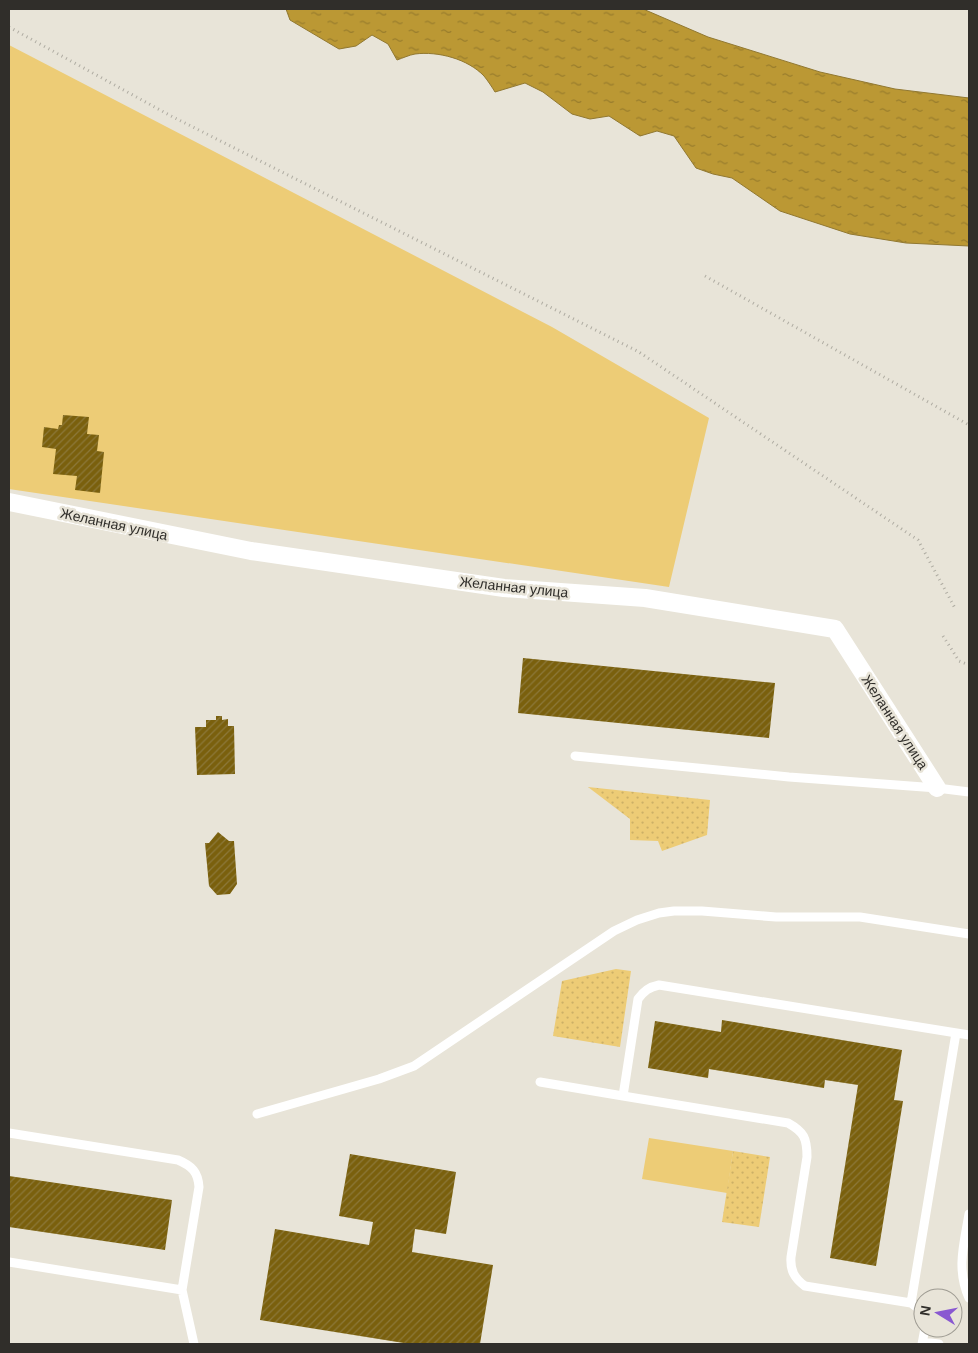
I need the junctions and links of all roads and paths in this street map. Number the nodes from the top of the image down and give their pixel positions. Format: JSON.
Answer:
{"nodes":[{"id":1,"x":9,"y":27,"type":"edge"},
{"id":2,"x":705,"y":276,"type":"dead end"},
{"id":3,"x":969,"y":424,"type":"edge"},
{"id":4,"x":9,"y":502,"type":"edge"},
{"id":5,"x":956,"y":610,"type":"dead end"},
{"id":6,"x":943,"y":636,"type":"dead end"},
{"id":7,"x":969,"y":665,"type":"edge"},
{"id":8,"x":575,"y":756,"type":"dead end"},
{"id":9,"x":937,"y":788,"type":"junction"},
{"id":10,"x":969,"y":792,"type":"edge"},
{"id":11,"x":969,"y":934,"type":"edge"},
{"id":12,"x":956,"y":1033,"type":"junction"},
{"id":13,"x":969,"y":1035,"type":"edge"},
{"id":14,"x":540,"y":1082,"type":"dead end"},
{"id":15,"x":623,"y":1096,"type":"junction"},
{"id":16,"x":256,"y":1114,"type":"dead end"},
{"id":17,"x":9,"y":1133,"type":"edge"},
{"id":18,"x":969,"y":1214,"type":"edge"},
{"id":19,"x":9,"y":1262,"type":"edge"},
{"id":20,"x":182,"y":1290,"type":"junction"},
{"id":21,"x":969,"y":1298,"type":"edge"},
{"id":22,"x":911,"y":1303,"type":"joint"},
{"id":23,"x":922,"y":1343,"type":"edge"},
{"id":24,"x":194,"y":1344,"type":"edge"},
{"id":25,"x":939,"y":1344,"type":"edge"}],
"edges":[{"from":1,"to":5,"type":"path"},
{"from":2,"to":3,"type":"path"},
{"from":4,"to":9,"type":"street","name":"Желанная улица"},
{"from":6,"to":7,"type":"path"},
{"from":8,"to":9,"type":"lane"},
{"from":9,"to":10,"type":"lane"},
{"from":11,"to":16,"type":"lane"},
{"from":12,"to":13,"type":"lane"},
{"from":12,"to":15,"type":"lane"},
{"from":12,"to":22,"type":"lane"},
{"from":14,"to":15,"type":"lane"},
{"from":15,"to":22,"type":"lane"},
{"from":17,"to":20,"type":"lane"},
{"from":18,"to":21,"type":"lane"},
{"from":19,"to":20,"type":"lane"},
{"from":20,"to":24,"type":"lane"},
{"from":23,"to":25,"type":"lane"}]}
